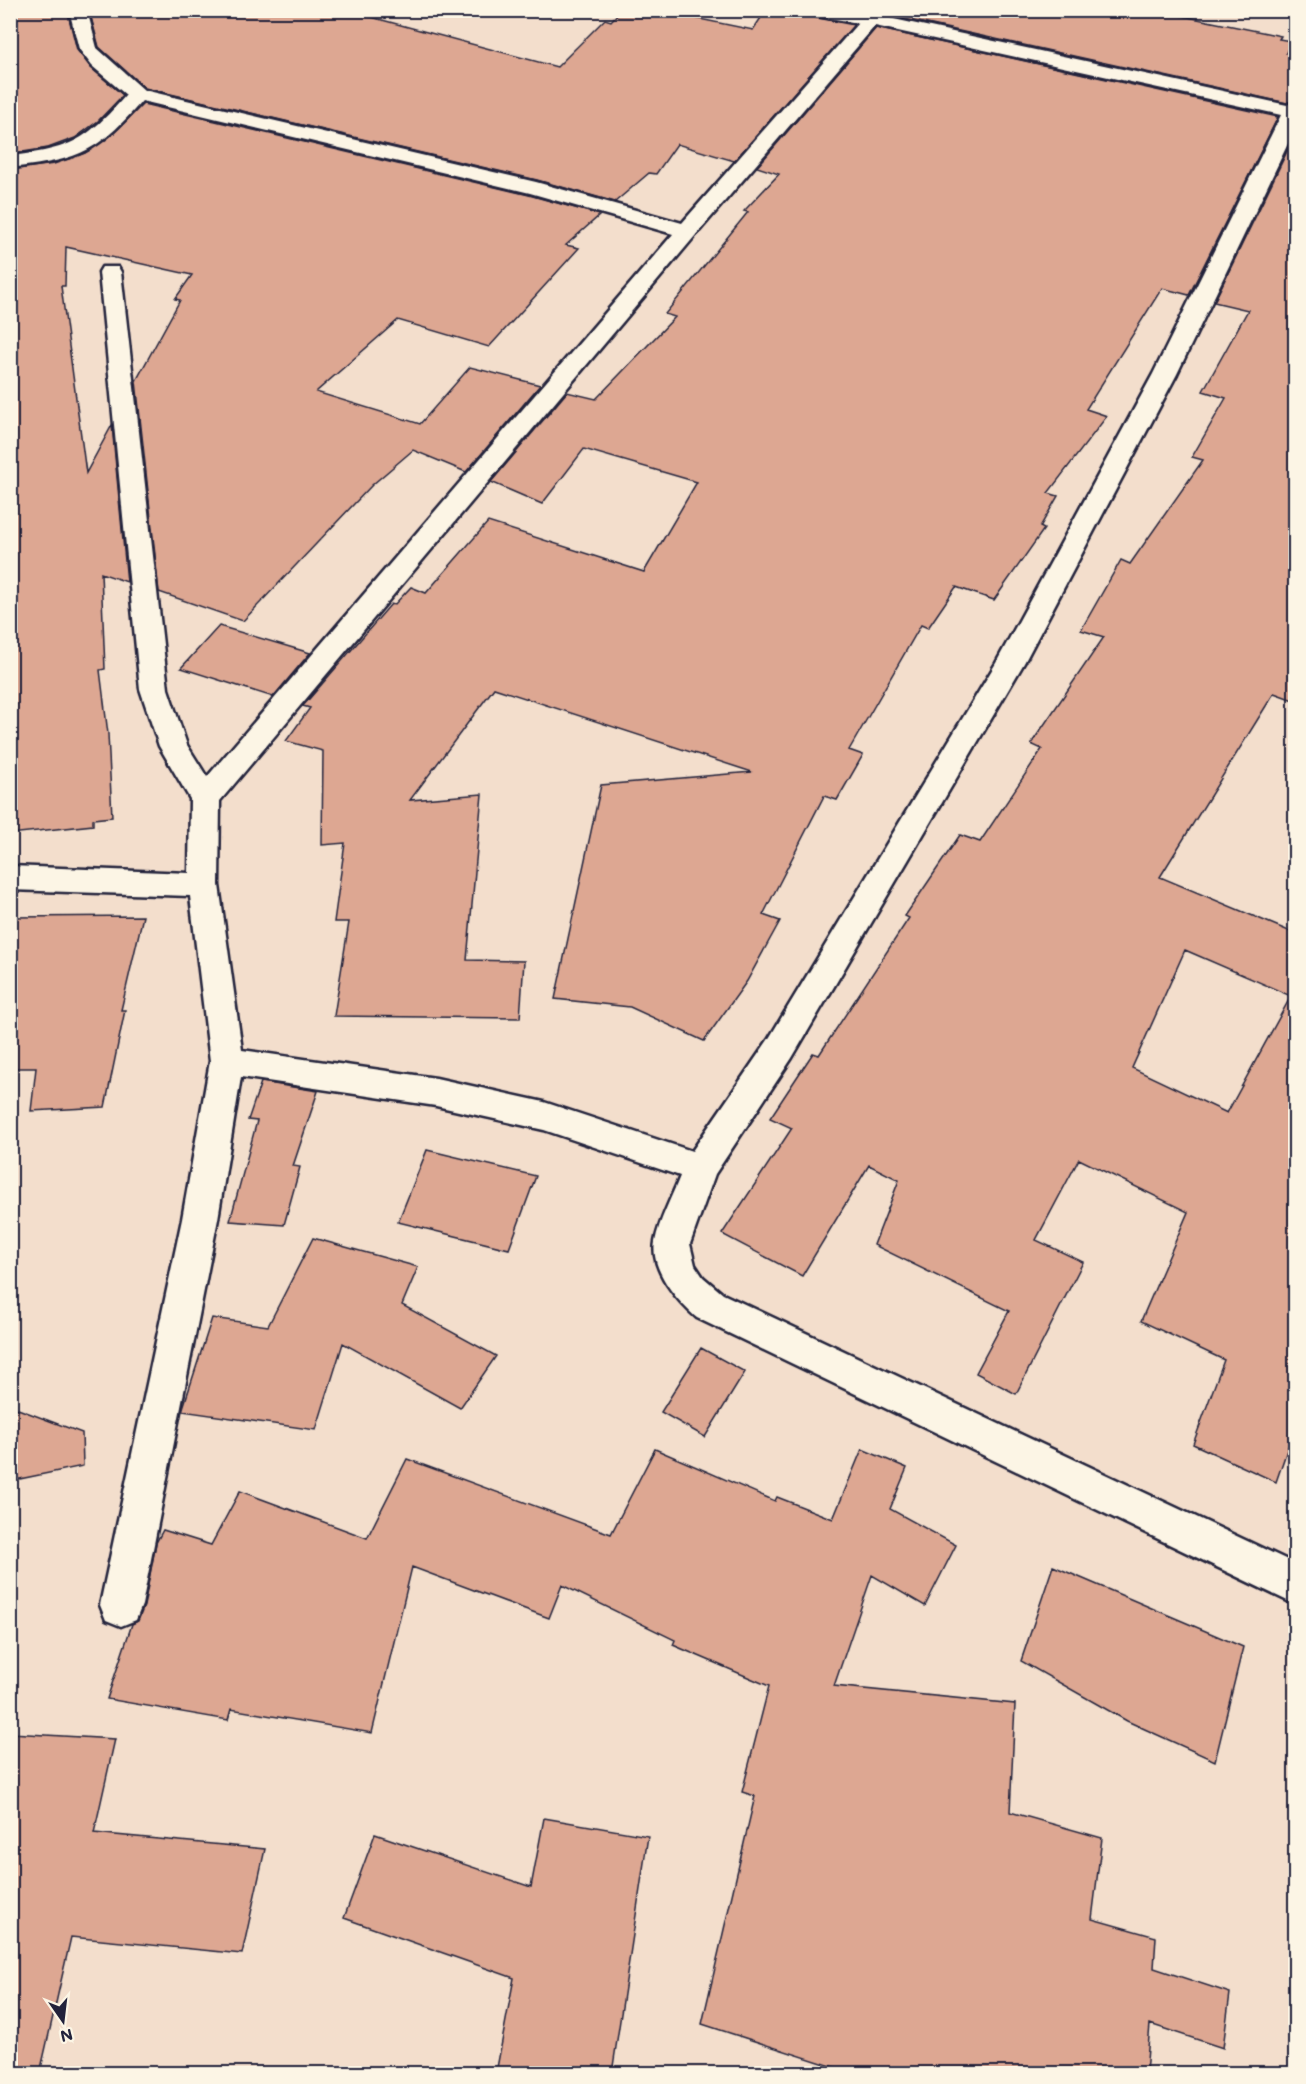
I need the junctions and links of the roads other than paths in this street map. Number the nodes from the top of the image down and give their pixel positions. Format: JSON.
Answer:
{"nodes":[{"id":1,"x":78,"y":10,"type":"edge"},
{"id":2,"x":813,"y":10,"type":"edge"},
{"id":3,"x":871,"y":20,"type":"junction"},
{"id":4,"x":137,"y":94,"type":"junction"},
{"id":5,"x":1294,"y":109,"type":"edge"},
{"id":6,"x":10,"y":162,"type":"edge"},
{"id":7,"x":687,"y":231,"type":"junction"},
{"id":8,"x":110,"y":272,"type":"dead end"},
{"id":9,"x":205,"y":799,"type":"junction"},
{"id":10,"x":10,"y":878,"type":"edge"},
{"id":11,"x":204,"y":885,"type":"junction"},
{"id":12,"x":227,"y":1061,"type":"junction"},
{"id":13,"x":700,"y":1168,"type":"junction"},
{"id":14,"x":1296,"y":1585,"type":"edge"},
{"id":15,"x":121,"y":1605,"type":"dead end"}],
"edges":[{"from":1,"to":4,"type":"street"},
{"from":2,"to":3,"type":"street"},
{"from":3,"to":5,"type":"street"},
{"from":3,"to":7,"type":"street"},
{"from":4,"to":6,"type":"street"},
{"from":4,"to":7,"type":"street"},
{"from":5,"to":13,"type":"street"},
{"from":7,"to":9,"type":"street"},
{"from":8,"to":9,"type":"street"},
{"from":9,"to":11,"type":"street"},
{"from":10,"to":11,"type":"street"},
{"from":11,"to":12,"type":"street"},
{"from":12,"to":13,"type":"street"},
{"from":12,"to":15,"type":"street"},
{"from":13,"to":14,"type":"street"}]}
